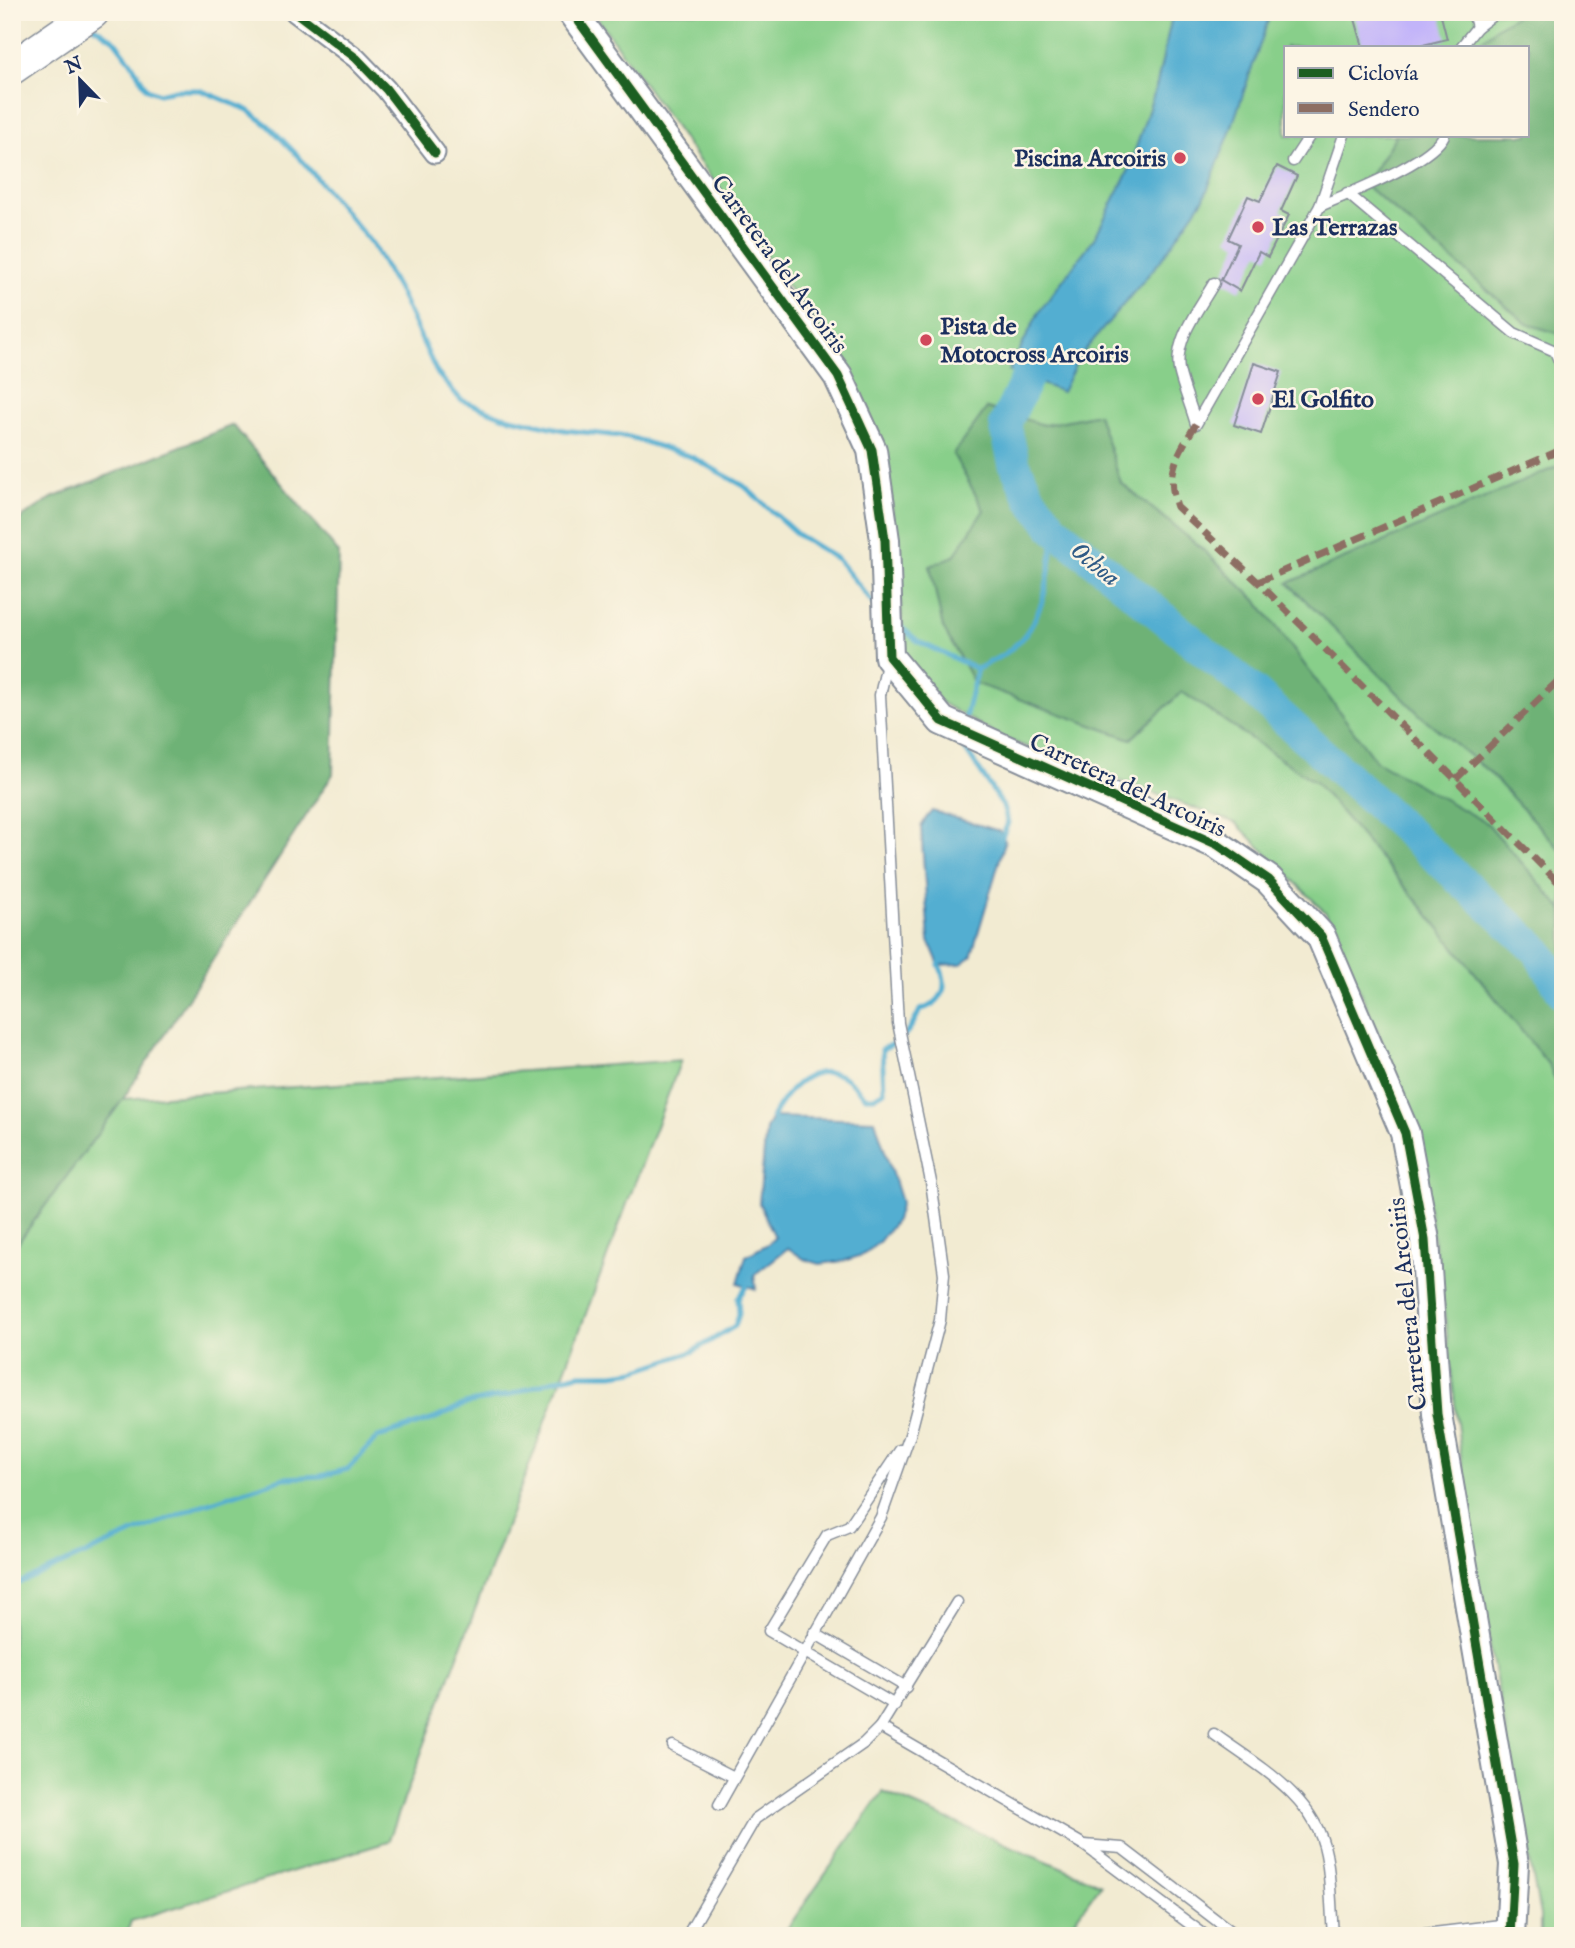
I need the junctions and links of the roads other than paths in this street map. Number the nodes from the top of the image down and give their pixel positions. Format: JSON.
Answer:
{"nodes":[{"id":1,"x":93,"y":12,"type":"edge"},
{"id":2,"x":295,"y":12,"type":"edge"},
{"id":3,"x":572,"y":12,"type":"edge"},
{"id":4,"x":1473,"y":12,"type":"edge"},
{"id":5,"x":1497,"y":12,"type":"edge"},
{"id":6,"x":1477,"y":27,"type":"junction"},
{"id":7,"x":1462,"y":46,"type":"edge"},
{"id":8,"x":12,"y":68,"type":"edge"},
{"id":9,"x":1309,"y":136,"type":"edge"},
{"id":10,"x":1344,"y":136,"type":"edge"},
{"id":11,"x":1444,"y":136,"type":"edge"},
{"id":12,"x":435,"y":153,"type":"dead end"},
{"id":13,"x":1293,"y":161,"type":"dead end"},
{"id":14,"x":1347,"y":193,"type":"junction"},
{"id":15,"x":1320,"y":206,"type":"junction"},
{"id":16,"x":1214,"y":283,"type":"dead end"},
{"id":17,"x":1563,"y":370,"type":"edge"},
{"id":18,"x":889,"y":657,"type":"junction"},
{"id":19,"x":910,"y":1435,"type":"junction"},
{"id":20,"x":957,"y":1602,"type":"dead end"},
{"id":21,"x":814,"y":1633,"type":"junction"},
{"id":22,"x":804,"y":1652,"type":"junction"},
{"id":23,"x":905,"y":1686,"type":"junction"},
{"id":24,"x":895,"y":1705,"type":"junction"},
{"id":25,"x":880,"y":1727,"type":"junction"},
{"id":26,"x":1214,"y":1734,"type":"dead end"},
{"id":27,"x":673,"y":1746,"type":"dead end"},
{"id":28,"x":734,"y":1777,"type":"junction"},
{"id":29,"x":719,"y":1805,"type":"dead end"},
{"id":30,"x":1084,"y":1845,"type":"junction"},
{"id":31,"x":1510,"y":1930,"type":"edge"},
{"id":32,"x":687,"y":1936,"type":"edge"},
{"id":33,"x":1206,"y":1936,"type":"edge"},
{"id":34,"x":1237,"y":1936,"type":"edge"},
{"id":35,"x":1333,"y":1936,"type":"edge"},
{"id":36,"x":1408,"y":1936,"type":"edge"}],
"edges":[{"from":1,"to":8,"type":"main road"},
{"from":2,"to":12,"type":"street"},
{"from":3,"to":18,"type":"street","name":"Carretera del Arcoiris"},
{"from":4,"to":6,"type":"lane"},
{"from":5,"to":6,"type":"lane"},
{"from":6,"to":7,"type":"lane"},
{"from":9,"to":13,"type":"lane"},
{"from":10,"to":15,"type":"lane"},
{"from":11,"to":14,"type":"lane"},
{"from":14,"to":15,"type":"lane"},
{"from":14,"to":17,"type":"lane"},
{"from":15,"to":16,"type":"lane"},
{"from":18,"to":19,"type":"lane"},
{"from":18,"to":31,"type":"street","name":"Carretera del Arcoiris"},
{"from":19,"to":21,"type":"lane"},
{"from":19,"to":22,"type":"lane"},
{"from":20,"to":23,"type":"lane"},
{"from":21,"to":22,"type":"lane"},
{"from":21,"to":23,"type":"lane"},
{"from":22,"to":24,"type":"lane"},
{"from":22,"to":28,"type":"lane"},
{"from":23,"to":24,"type":"lane"},
{"from":24,"to":25,"type":"lane"},
{"from":25,"to":30,"type":"lane"},
{"from":25,"to":32,"type":"lane"},
{"from":26,"to":35,"type":"lane"},
{"from":27,"to":28,"type":"lane"},
{"from":28,"to":29,"type":"lane"},
{"from":30,"to":33,"type":"lane"},
{"from":30,"to":34,"type":"lane"},
{"from":31,"to":36,"type":"lane"}]}
